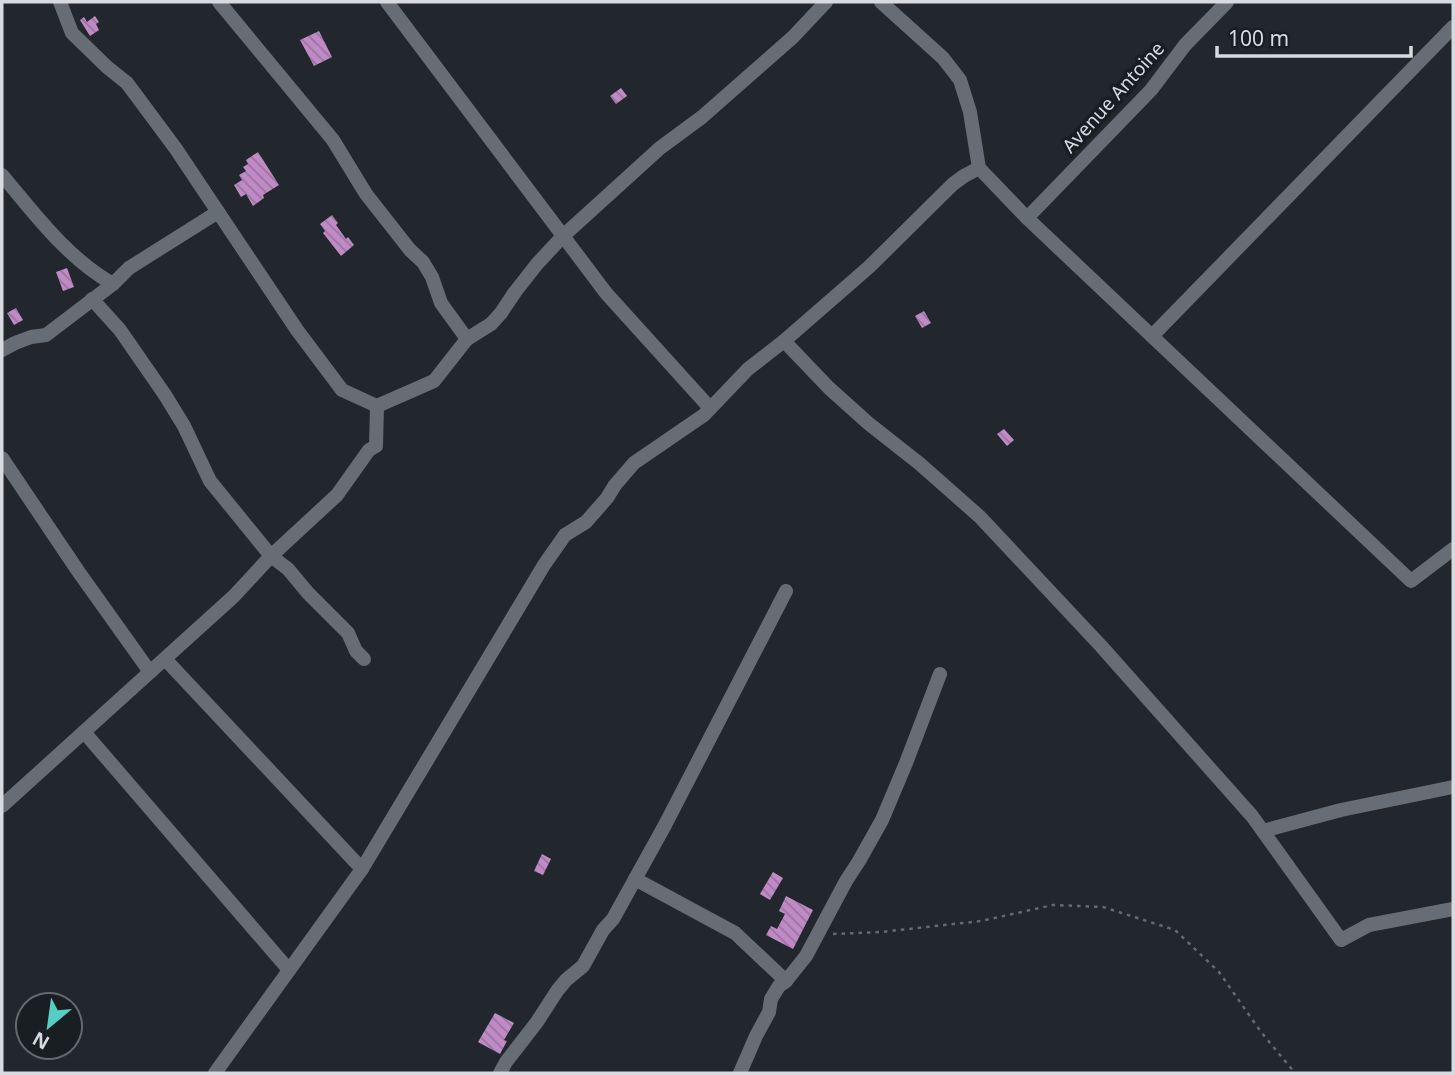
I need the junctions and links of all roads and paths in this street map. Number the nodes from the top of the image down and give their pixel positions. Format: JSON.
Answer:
{"nodes":[{"id":1,"x":60,"y":2,"type":"edge"},
{"id":2,"x":219,"y":2,"type":"edge"},
{"id":3,"x":387,"y":2,"type":"edge"},
{"id":4,"x":826,"y":2,"type":"edge"},
{"id":5,"x":881,"y":2,"type":"edge"},
{"id":6,"x":1227,"y":2,"type":"edge"},
{"id":7,"x":1453,"y":27,"type":"edge"},
{"id":8,"x":979,"y":168,"type":"junction"},
{"id":9,"x":2,"y":175,"type":"edge"},
{"id":10,"x":218,"y":212,"type":"junction"},
{"id":11,"x":1027,"y":218,"type":"junction"},
{"id":12,"x":564,"y":236,"type":"junction"},
{"id":13,"x":113,"y":284,"type":"junction"},
{"id":14,"x":92,"y":299,"type":"junction"},
{"id":15,"x":1152,"y":336,"type":"junction"},
{"id":16,"x":467,"y":339,"type":"junction"},
{"id":17,"x":784,"y":341,"type":"junction"},
{"id":18,"x":2,"y":350,"type":"edge"},
{"id":19,"x":377,"y":405,"type":"junction"},
{"id":20,"x":710,"y":408,"type":"junction"},
{"id":21,"x":2,"y":458,"type":"edge"},
{"id":22,"x":1453,"y":549,"type":"edge"},
{"id":23,"x":271,"y":556,"type":"junction"},
{"id":24,"x":786,"y":591,"type":"dead end"},
{"id":25,"x":165,"y":659,"type":"junction"},
{"id":26,"x":364,"y":659,"type":"dead end"},
{"id":27,"x":150,"y":672,"type":"junction"},
{"id":28,"x":940,"y":674,"type":"dead end"},
{"id":29,"x":84,"y":732,"type":"junction"},
{"id":30,"x":1453,"y":788,"type":"edge"},
{"id":31,"x":2,"y":806,"type":"edge"},
{"id":32,"x":1263,"y":831,"type":"junction"},
{"id":33,"x":362,"y":869,"type":"junction"},
{"id":34,"x":635,"y":879,"type":"junction"},
{"id":35,"x":1453,"y":909,"type":"edge"},
{"id":36,"x":830,"y":935,"type":"dead end"},
{"id":37,"x":289,"y":970,"type":"junction"},
{"id":38,"x":786,"y":981,"type":"junction"},
{"id":39,"x":215,"y":1073,"type":"edge"},
{"id":40,"x":500,"y":1073,"type":"edge"},
{"id":41,"x":740,"y":1073,"type":"edge"},
{"id":42,"x":1295,"y":1073,"type":"edge"}],
"edges":[{"from":1,"to":10,"type":"street"},
{"from":2,"to":16,"type":"street"},
{"from":3,"to":12,"type":"street"},
{"from":4,"to":12,"type":"street"},
{"from":5,"to":8,"type":"street"},
{"from":6,"to":11,"type":"street","name":"Avenue Antoine"},
{"from":7,"to":15,"type":"street"},
{"from":8,"to":11,"type":"street"},
{"from":8,"to":17,"type":"street"},
{"from":9,"to":13,"type":"street"},
{"from":10,"to":13,"type":"street"},
{"from":10,"to":19,"type":"street"},
{"from":11,"to":15,"type":"street"},
{"from":12,"to":16,"type":"street"},
{"from":12,"to":20,"type":"street"},
{"from":13,"to":14,"type":"street"},
{"from":14,"to":18,"type":"street"},
{"from":14,"to":23,"type":"street"},
{"from":15,"to":22,"type":"street"},
{"from":16,"to":19,"type":"street"},
{"from":17,"to":20,"type":"street"},
{"from":17,"to":32,"type":"street"},
{"from":19,"to":23,"type":"street"},
{"from":20,"to":33,"type":"street"},
{"from":21,"to":27,"type":"street"},
{"from":23,"to":25,"type":"street"},
{"from":23,"to":26,"type":"street"},
{"from":24,"to":34,"type":"street"},
{"from":25,"to":27,"type":"street"},
{"from":25,"to":33,"type":"street"},
{"from":27,"to":29,"type":"street"},
{"from":28,"to":38,"type":"street"},
{"from":29,"to":31,"type":"street"},
{"from":29,"to":37,"type":"street"},
{"from":30,"to":32,"type":"street"},
{"from":32,"to":35,"type":"street"},
{"from":33,"to":37,"type":"street"},
{"from":34,"to":38,"type":"street"},
{"from":34,"to":40,"type":"street"},
{"from":36,"to":42,"type":"path"},
{"from":37,"to":39,"type":"street"},
{"from":38,"to":41,"type":"street"}]}
